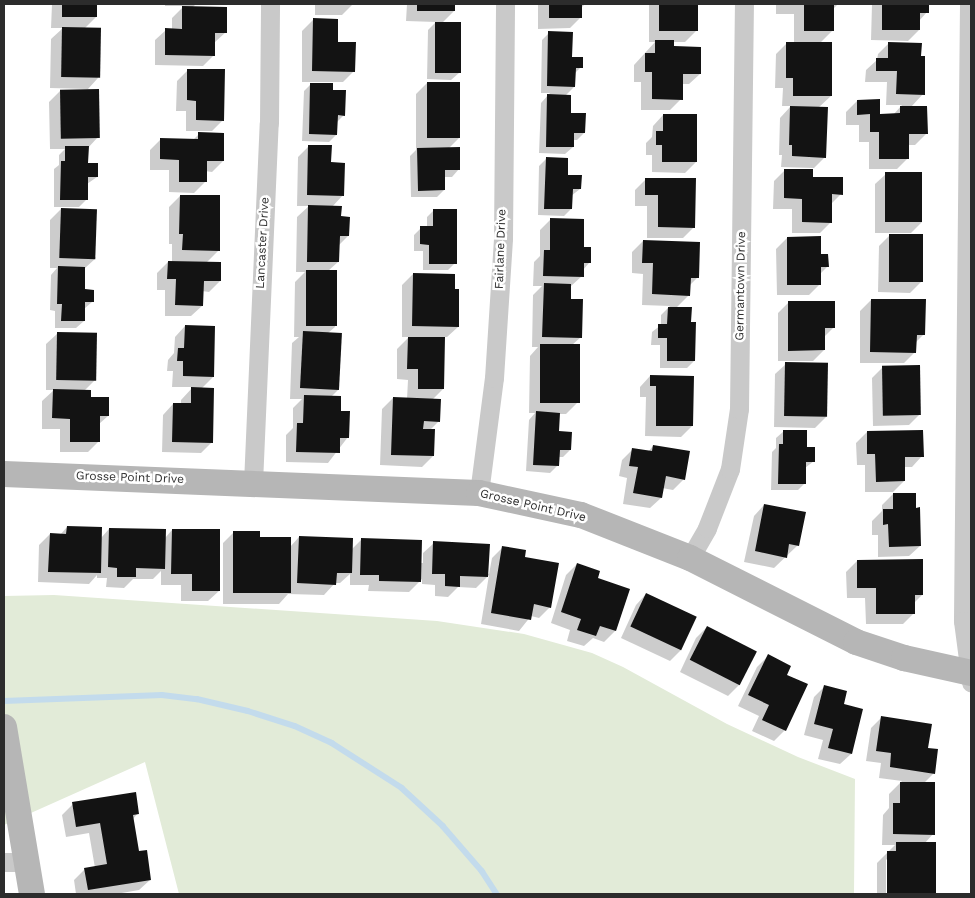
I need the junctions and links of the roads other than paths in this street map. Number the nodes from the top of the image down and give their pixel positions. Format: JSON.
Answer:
{"nodes":[{"id":1,"x":270,"y":4,"type":"edge"},
{"id":2,"x":505,"y":4,"type":"edge"},
{"id":3,"x":744,"y":4,"type":"edge"},
{"id":4,"x":969,"y":4,"type":"edge"},
{"id":5,"x":4,"y":474,"type":"edge"},
{"id":6,"x":253,"y":483,"type":"junction"},
{"id":7,"x":479,"y":493,"type":"junction"},
{"id":8,"x":690,"y":558,"type":"junction"},
{"id":9,"x":971,"y":673,"type":"edge"},
{"id":10,"x":971,"y":682,"type":"edge"},
{"id":11,"x":5,"y":737,"type":"edge"},
{"id":12,"x":15,"y":862,"type":"edge"},
{"id":13,"x":32,"y":894,"type":"edge"}],
"edges":[{"from":1,"to":6,"type":"street","name":"Lancaster Drive"},
{"from":2,"to":7,"type":"street","name":"Fairlane Drive"},
{"from":3,"to":8,"type":"street","name":"Germantown Drive"},
{"from":4,"to":9,"type":"street"},
{"from":5,"to":6,"type":"street","name":"Grosse Point Drive"},
{"from":6,"to":7,"type":"street","name":"Grosse Point Drive"},
{"from":7,"to":8,"type":"street","name":"Grosse Point Drive"},
{"from":8,"to":9,"type":"street","name":"Grosse Point Drive"},
{"from":9,"to":10,"type":"street"},
{"from":11,"to":12,"type":"street"},
{"from":12,"to":13,"type":"street"}]}
